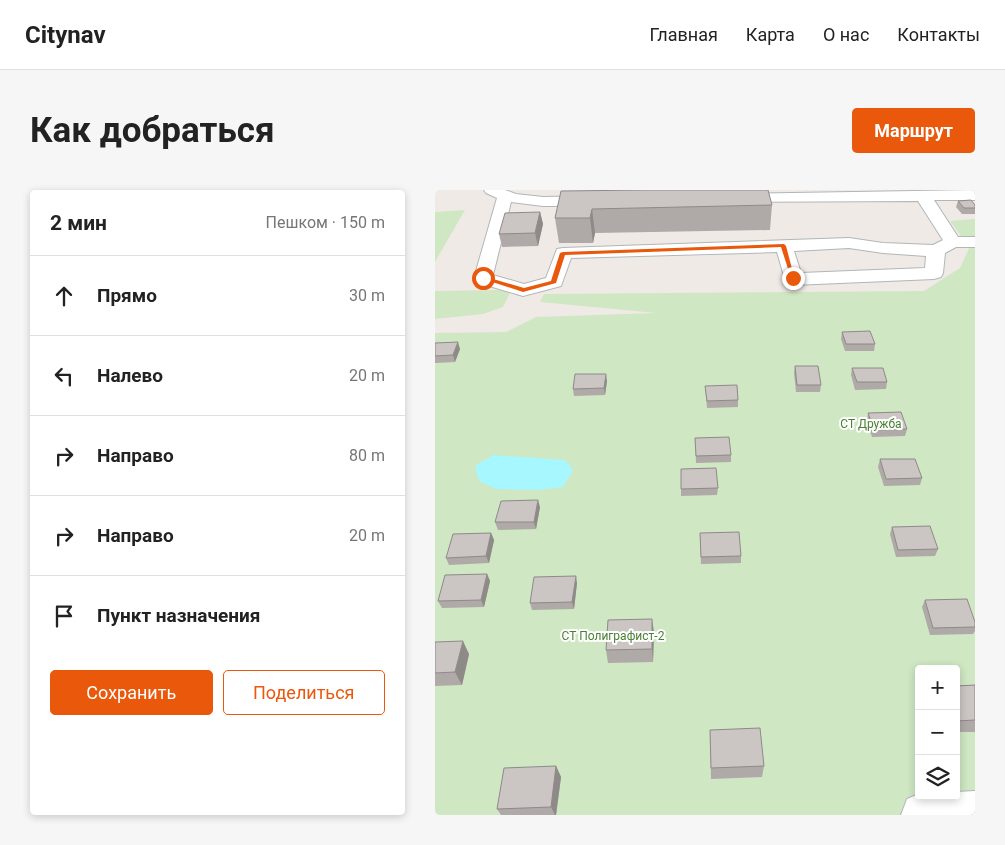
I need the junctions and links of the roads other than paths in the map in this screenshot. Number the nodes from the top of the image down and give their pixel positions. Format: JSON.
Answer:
{"nodes":[{"id":1,"x":500,"y":193,"type":"edge"},
{"id":2,"x":975,"y":195,"type":"edge"},
{"id":3,"x":923,"y":196,"type":"junction"},
{"id":4,"x":714,"y":199,"type":"edge"},
{"id":5,"x":614,"y":201,"type":"edge"},
{"id":6,"x":953,"y":242,"type":"junction"},
{"id":7,"x":975,"y":242,"type":"edge"},
{"id":8,"x":784,"y":246,"type":"junction"},
{"id":9,"x":936,"y":250,"type":"junction"},
{"id":10,"x":975,"y":811,"type":"edge"},
{"id":11,"x":921,"y":814,"type":"edge"}],
"edges":[{"from":1,"to":5,"type":"street"},
{"from":1,"to":8,"type":"street"},
{"from":2,"to":3,"type":"street"},
{"from":3,"to":4,"type":"street"},
{"from":3,"to":6,"type":"street"},
{"from":6,"to":7,"type":"street"},
{"from":6,"to":9,"type":"street"},
{"from":8,"to":9,"type":"street"},
{"from":8,"to":9,"type":"street"},
{"from":10,"to":11,"type":"street"}]}
